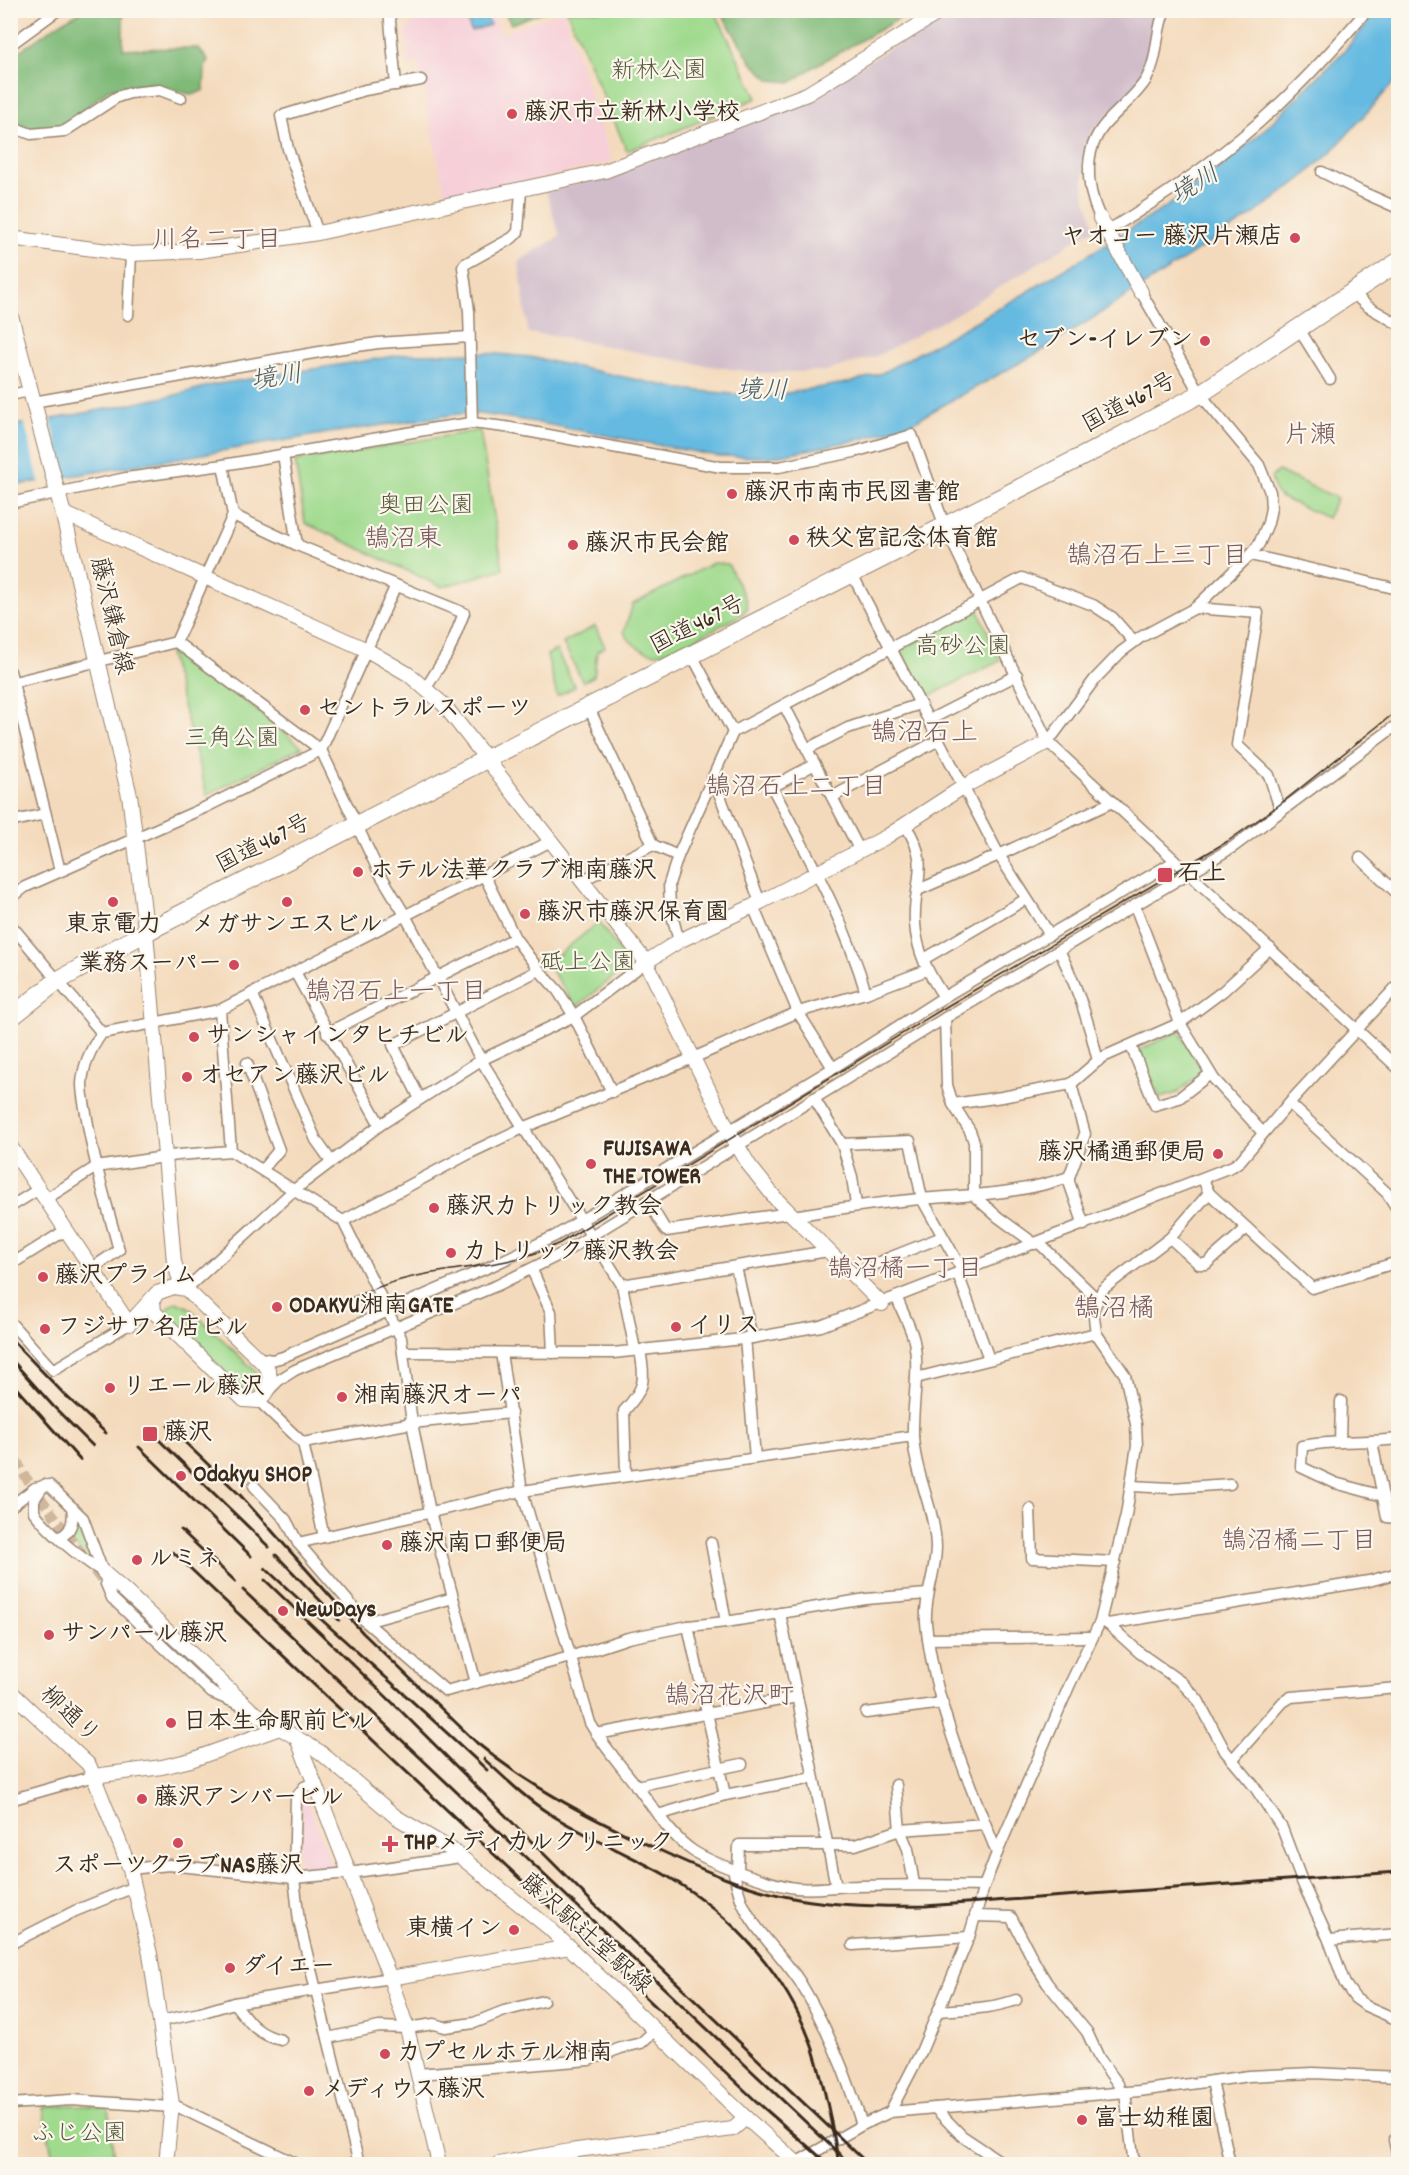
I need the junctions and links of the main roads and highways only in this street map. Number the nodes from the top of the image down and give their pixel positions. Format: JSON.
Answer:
{"nodes":[{"id":1,"x":1398,"y":262,"type":"edge"},
{"id":2,"x":10,"y":314,"type":"edge"},
{"id":3,"x":146,"y":932,"type":"junction"},
{"id":4,"x":10,"y":1018,"type":"edge"}],
"edges":[{"from":1,"to":3,"type":"highway","name":"国道467号"},
{"from":2,"to":3,"type":"main road","name":"藤沢鎌倉線"},
{"from":3,"to":4,"type":"highway","name":"国道467号"}]}
